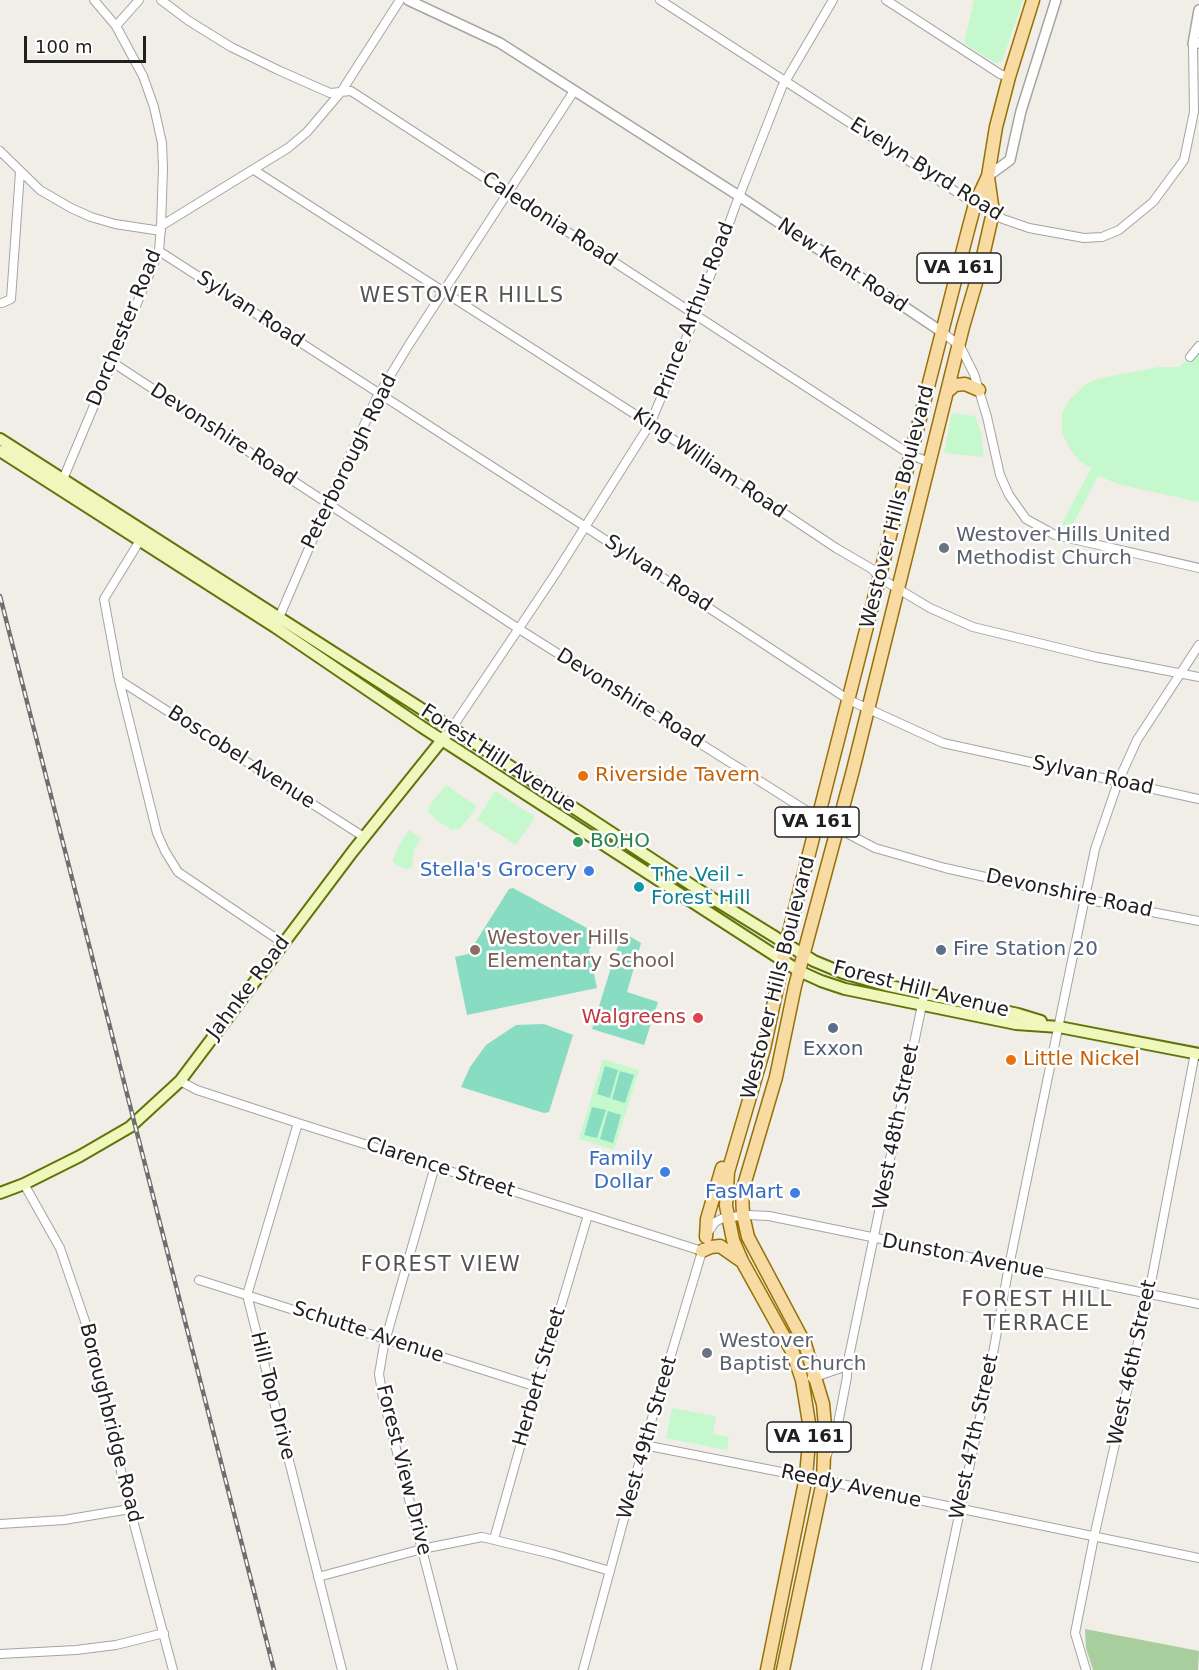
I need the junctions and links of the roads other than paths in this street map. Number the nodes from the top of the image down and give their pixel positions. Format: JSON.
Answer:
{"nodes":[{"id":1,"x":94,"y":0,"type":"edge"},
{"id":2,"x":139,"y":0,"type":"edge"},
{"id":3,"x":161,"y":0,"type":"edge"},
{"id":4,"x":400,"y":0,"type":"edge"},
{"id":5,"x":408,"y":0,"type":"edge"},
{"id":6,"x":660,"y":0,"type":"edge"},
{"id":7,"x":833,"y":0,"type":"edge"},
{"id":8,"x":886,"y":0,"type":"edge"},
{"id":9,"x":1033,"y":0,"type":"edge"},
{"id":10,"x":1056,"y":0,"type":"edge"},
{"id":11,"x":1199,"y":10,"type":"edge"},
{"id":12,"x":116,"y":26,"type":"junction"},
{"id":13,"x":1196,"y":44,"type":"edge"},
{"id":14,"x":1009,"y":76,"type":"junction"},
{"id":15,"x":784,"y":81,"type":"junction"},
{"id":16,"x":574,"y":90,"type":"junction"},
{"id":17,"x":341,"y":92,"type":"junction"},
{"id":18,"x":0,"y":151,"type":"edge"},
{"id":19,"x":254,"y":170,"type":"junction"},
{"id":20,"x":20,"y":172,"type":"junction"},
{"id":21,"x":988,"y":176,"type":"junction"},
{"id":22,"x":508,"y":193,"type":"junction"},
{"id":23,"x":739,"y":196,"type":"junction"},
{"id":24,"x":975,"y":204,"type":"junction"},
{"id":25,"x":993,"y":212,"type":"junction"},
{"id":26,"x":161,"y":228,"type":"junction"},
{"id":27,"x":159,"y":251,"type":"junction"},
{"id":28,"x":443,"y":293,"type":"junction"},
{"id":29,"x":2,"y":303,"type":"dead end"},
{"id":30,"x":696,"y":315,"type":"junction"},
{"id":31,"x":942,"y":332,"type":"junction"},
{"id":32,"x":960,"y":346,"type":"junction"},
{"id":33,"x":1199,"y":346,"type":"edge"},
{"id":34,"x":1190,"y":357,"type":"dead end"},
{"id":35,"x":112,"y":362,"type":"junction"},
{"id":36,"x":979,"y":390,"type":"junction"},
{"id":37,"x":948,"y":391,"type":"junction"},
{"id":38,"x":380,"y":393,"type":"junction"},
{"id":39,"x":650,"y":424,"type":"junction"},
{"id":40,"x":0,"y":439,"type":"edge"},
{"id":41,"x":0,"y":451,"type":"edge"},
{"id":42,"x":911,"y":455,"type":"junction"},
{"id":43,"x":929,"y":462,"type":"junction"},
{"id":44,"x":61,"y":483,"type":"junction"},
{"id":45,"x":328,"y":504,"type":"junction"},
{"id":46,"x":586,"y":527,"type":"junction"},
{"id":47,"x":143,"y":536,"type":"junction"},
{"id":48,"x":1199,"y":568,"type":"edge"},
{"id":49,"x":880,"y":578,"type":"junction"},
{"id":50,"x":899,"y":589,"type":"junction"},
{"id":51,"x":277,"y":623,"type":"junction"},
{"id":52,"x":519,"y":628,"type":"junction"},
{"id":53,"x":1199,"y":645,"type":"edge"},
{"id":54,"x":1181,"y":674,"type":"junction"},
{"id":55,"x":1199,"y":678,"type":"edge"},
{"id":56,"x":119,"y":680,"type":"junction"},
{"id":57,"x":849,"y":700,"type":"junction"},
{"id":58,"x":868,"y":709,"type":"junction"},
{"id":59,"x":452,"y":728,"type":"junction"},
{"id":60,"x":442,"y":739,"type":"junction"},
{"id":61,"x":1118,"y":782,"type":"junction"},
{"id":62,"x":1199,"y":799,"type":"edge"},
{"id":63,"x":818,"y":819,"type":"junction"},
{"id":64,"x":837,"y":828,"type":"junction"},
{"id":65,"x":364,"y":837,"type":"junction"},
{"id":66,"x":1084,"y":899,"type":"junction"},
{"id":67,"x":1199,"y":921,"type":"edge"},
{"id":68,"x":283,"y":943,"type":"junction"},
{"id":69,"x":787,"y":945,"type":"junction"},
{"id":70,"x":803,"y":955,"type":"junction"},
{"id":71,"x":784,"y":961,"type":"junction"},
{"id":72,"x":799,"y":971,"type":"junction"},
{"id":73,"x":923,"y":999,"type":"junction"},
{"id":74,"x":1059,"y":1027,"type":"junction"},
{"id":75,"x":1197,"y":1054,"type":"edge"},
{"id":76,"x":180,"y":1081,"type":"junction"},
{"id":77,"x":298,"y":1123,"type":"junction"},
{"id":78,"x":735,"y":1146,"type":"junction"},
{"id":79,"x":435,"y":1166,"type":"junction"},
{"id":80,"x":24,"y":1184,"type":"junction"},
{"id":81,"x":0,"y":1193,"type":"edge"},
{"id":82,"x":588,"y":1215,"type":"junction"},
{"id":83,"x":743,"y":1215,"type":"junction"},
{"id":84,"x":727,"y":1217,"type":"junction"},
{"id":85,"x":706,"y":1238,"type":"junction"},
{"id":86,"x":874,"y":1239,"type":"junction"},
{"id":87,"x":702,"y":1251,"type":"junction"},
{"id":88,"x":742,"y":1261,"type":"junction"},
{"id":89,"x":1009,"y":1266,"type":"junction"},
{"id":90,"x":199,"y":1280,"type":"dead end"},
{"id":91,"x":1149,"y":1293,"type":"junction"},
{"id":92,"x":247,"y":1295,"type":"junction"},
{"id":93,"x":1199,"y":1304,"type":"edge"},
{"id":94,"x":385,"y":1339,"type":"junction"},
{"id":95,"x":847,"y":1366,"type":"junction"},
{"id":96,"x":817,"y":1377,"type":"junction"},
{"id":97,"x":802,"y":1380,"type":"junction"},
{"id":98,"x":537,"y":1387,"type":"junction"},
{"id":99,"x":644,"y":1445,"type":"junction"},
{"id":100,"x":824,"y":1461,"type":"junction"},
{"id":101,"x":806,"y":1477,"type":"junction"},
{"id":102,"x":823,"y":1481,"type":"junction"},
{"id":103,"x":130,"y":1509,"type":"junction"},
{"id":104,"x":959,"y":1509,"type":"junction"},
{"id":105,"x":0,"y":1524,"type":"edge"},
{"id":106,"x":1094,"y":1537,"type":"junction"},
{"id":107,"x":494,"y":1539,"type":"junction"},
{"id":108,"x":422,"y":1549,"type":"junction"},
{"id":109,"x":1199,"y":1558,"type":"edge"},
{"id":110,"x":610,"y":1571,"type":"junction"},
{"id":111,"x":318,"y":1577,"type":"junction"},
{"id":112,"x":164,"y":1634,"type":"junction"},
{"id":113,"x":0,"y":1654,"type":"edge"},
{"id":114,"x":173,"y":1670,"type":"edge"},
{"id":115,"x":342,"y":1670,"type":"edge"},
{"id":116,"x":453,"y":1670,"type":"edge"},
{"id":117,"x":583,"y":1670,"type":"edge"},
{"id":118,"x":767,"y":1670,"type":"edge"},
{"id":119,"x":783,"y":1670,"type":"edge"},
{"id":120,"x":926,"y":1670,"type":"edge"},
{"id":121,"x":1086,"y":1670,"type":"edge"}],
"edges":[{"from":1,"to":12,"type":"street","name":"Dorchester Road"},
{"from":2,"to":12,"type":"street"},
{"from":3,"to":17,"type":"street","name":"Caledonia Road"},
{"from":4,"to":17,"type":"street"},
{"from":5,"to":16,"type":"street","name":"New Kent Road"},
{"from":6,"to":15,"type":"street","name":"Evelyn Byrd Road"},
{"from":7,"to":15,"type":"street","name":"Prince Arthur Road"},
{"from":8,"to":14,"type":"street"},
{"from":9,"to":14,"type":"main road","name":"Westover Hills Boulevard","number":"VA 161"},
{"from":10,"to":21,"type":"street","name":"Westover Hills Boulevard"},
{"from":11,"to":13,"type":"street"},
{"from":12,"to":26,"type":"street","name":"Dorchester Road"},
{"from":13,"to":25,"type":"street","name":"Evelyn Byrd Road"},
{"from":14,"to":21,"type":"main road","name":"Westover Hills Boulevard","number":"VA 161"},
{"from":15,"to":23,"type":"street","name":"Prince Arthur Road"},
{"from":15,"to":24,"type":"street","name":"Evelyn Byrd Road"},
{"from":16,"to":22,"type":"street","name":"Peterborough Road"},
{"from":16,"to":23,"type":"street","name":"New Kent Road"},
{"from":17,"to":19,"type":"street"},
{"from":17,"to":22,"type":"street","name":"Caledonia Road"},
{"from":18,"to":20,"type":"street"},
{"from":19,"to":26,"type":"street"},
{"from":19,"to":28,"type":"street","name":"King William Road"},
{"from":20,"to":26,"type":"street"},
{"from":20,"to":29,"type":"street"},
{"from":21,"to":24,"type":"main road","name":"Westover Hills Boulevard","number":"VA 161"},
{"from":21,"to":25,"type":"main road","name":"Westover Hills Boulevard","number":"VA 161"},
{"from":22,"to":28,"type":"street","name":"Peterborough Road"},
{"from":22,"to":30,"type":"street","name":"Caledonia Road"},
{"from":23,"to":30,"type":"street","name":"Prince Arthur Road"},
{"from":23,"to":31,"type":"street","name":"New Kent Road"},
{"from":24,"to":25,"type":"street","name":"Evelyn Byrd Road"},
{"from":24,"to":31,"type":"main road","name":"Westover Hills Boulevard","number":"VA 161"},
{"from":25,"to":32,"type":"main road","name":"Westover Hills Boulevard","number":"VA 161"},
{"from":26,"to":27,"type":"street","name":"Dorchester Road"},
{"from":27,"to":35,"type":"street","name":"Dorchester Road"},
{"from":27,"to":38,"type":"street","name":"Sylvan Road"},
{"from":28,"to":38,"type":"street","name":"Peterborough Road"},
{"from":28,"to":39,"type":"street","name":"King William Road"},
{"from":30,"to":39,"type":"street","name":"Prince Arthur Road"},
{"from":30,"to":42,"type":"street","name":"Caledonia Road"},
{"from":31,"to":32,"type":"street","name":"New Kent Road"},
{"from":31,"to":42,"type":"main road","name":"Westover Hills Boulevard","number":"VA 161"},
{"from":32,"to":36,"type":"street","name":"New Kent Road"},
{"from":32,"to":37,"type":"main road","name":"Westover Hills Boulevard","number":"VA 161"},
{"from":33,"to":34,"type":"street"},
{"from":35,"to":44,"type":"street","name":"Dorchester Road"},
{"from":35,"to":45,"type":"street","name":"Devonshire Road"},
{"from":36,"to":37,"type":"main road"},
{"from":36,"to":48,"type":"street","name":"New Kent Road"},
{"from":37,"to":43,"type":"main road","name":"Westover Hills Boulevard","number":"VA 161"},
{"from":38,"to":45,"type":"street","name":"Peterborough Road"},
{"from":38,"to":46,"type":"street","name":"Sylvan Road"},
{"from":39,"to":46,"type":"street","name":"Prince Arthur Road"},
{"from":39,"to":49,"type":"street","name":"King William Road"},
{"from":40,"to":44,"type":"main road","name":"Forest Hill Avenue"},
{"from":41,"to":44,"type":"main road","name":"Forest Hill Avenue"},
{"from":42,"to":43,"type":"street","name":"Caledonia Road"},
{"from":42,"to":49,"type":"main road","name":"Westover Hills Boulevard","number":"VA 161"},
{"from":43,"to":50,"type":"main road","name":"Westover Hills Boulevard","number":"VA 161"},
{"from":44,"to":47,"type":"main road","name":"Forest Hill Avenue"},
{"from":45,"to":51,"type":"street","name":"Peterborough Road"},
{"from":45,"to":52,"type":"street","name":"Devonshire Road"},
{"from":46,"to":52,"type":"street","name":"Prince Arthur Road"},
{"from":46,"to":57,"type":"street","name":"Sylvan Road"},
{"from":47,"to":51,"type":"main road","name":"Forest Hill Avenue"},
{"from":47,"to":56,"type":"street"},
{"from":49,"to":50,"type":"street","name":"King William Road"},
{"from":49,"to":57,"type":"main road","name":"Westover Hills Boulevard","number":"VA 161"},
{"from":50,"to":54,"type":"street","name":"King William Road"},
{"from":50,"to":58,"type":"main road","name":"Westover Hills Boulevard","number":"VA 161"},
{"from":51,"to":59,"type":"main road","name":"Forest Hill Avenue"},
{"from":51,"to":60,"type":"main road","name":"Forest Hill Avenue"},
{"from":52,"to":59,"type":"street","name":"Prince Arthur Road"},
{"from":52,"to":63,"type":"street","name":"Devonshire Road"},
{"from":53,"to":54,"type":"street","name":"West 47th Street"},
{"from":54,"to":55,"type":"street","name":"King William Road"},
{"from":54,"to":61,"type":"street","name":"West 47th Street"},
{"from":56,"to":65,"type":"street","name":"Boscobel Avenue"},
{"from":56,"to":68,"type":"street"},
{"from":57,"to":58,"type":"street","name":"Sylvan Road"},
{"from":57,"to":63,"type":"main road","name":"Westover Hills Boulevard","number":"VA 161"},
{"from":58,"to":61,"type":"street","name":"Sylvan Road"},
{"from":58,"to":64,"type":"main road","name":"Westover Hills Boulevard","number":"VA 161"},
{"from":59,"to":60,"type":"main road","name":"Jahnke Road"},
{"from":59,"to":69,"type":"main road","name":"Forest Hill Avenue"},
{"from":60,"to":65,"type":"main road","name":"Jahnke Road"},
{"from":60,"to":71,"type":"main road","name":"Forest Hill Avenue"},
{"from":61,"to":62,"type":"street","name":"Sylvan Road"},
{"from":61,"to":66,"type":"street","name":"West 47th Street"},
{"from":63,"to":64,"type":"street","name":"Devonshire Road"},
{"from":63,"to":69,"type":"main road","name":"Westover Hills Boulevard","number":"VA 161"},
{"from":64,"to":66,"type":"street","name":"Devonshire Road"},
{"from":64,"to":70,"type":"main road","name":"Westover Hills Boulevard","number":"VA 161"},
{"from":65,"to":68,"type":"main road","name":"Jahnke Road"},
{"from":66,"to":67,"type":"street","name":"Devonshire Road"},
{"from":66,"to":74,"type":"street","name":"West 47th Street"},
{"from":68,"to":76,"type":"main road","name":"Jahnke Road"},
{"from":69,"to":70,"type":"main road","name":"Forest Hill Avenue"},
{"from":69,"to":71,"type":"main road","name":"Westover Hills Boulevard","number":"VA 161"},
{"from":70,"to":72,"type":"main road","name":"Westover Hills Boulevard","number":"VA 161"},
{"from":70,"to":73,"type":"main road","name":"Forest Hill Avenue"},
{"from":71,"to":72,"type":"main road","name":"Forest Hill Avenue"},
{"from":71,"to":78,"type":"main road","name":"Westover Hills Boulevard","number":"VA 161"},
{"from":72,"to":73,"type":"main road","name":"Forest Hill Avenue"},
{"from":72,"to":83,"type":"main road","name":"Westover Hills Boulevard","number":"VA 161"},
{"from":73,"to":74,"type":"main road","name":"Forest Hill Avenue"},
{"from":73,"to":86,"type":"street","name":"West 48th Street"},
{"from":74,"to":75,"type":"main road","name":"Forest Hill Avenue"},
{"from":74,"to":89,"type":"street","name":"West 47th Street"},
{"from":75,"to":91,"type":"street","name":"West 46th Street"},
{"from":76,"to":77,"type":"street","name":"Clarence Street"},
{"from":76,"to":80,"type":"main road","name":"Jahnke Road"},
{"from":77,"to":79,"type":"street","name":"Clarence Street"},
{"from":77,"to":92,"type":"street"},
{"from":78,"to":84,"type":"main road","name":"Westover Hills Boulevard","number":"VA 161"},
{"from":78,"to":85,"type":"main road"},
{"from":79,"to":82,"type":"street","name":"Clarence Street"},
{"from":79,"to":94,"type":"street","name":"Forest View Drive"},
{"from":80,"to":81,"type":"main road","name":"Jahnke Road"},
{"from":80,"to":103,"type":"street","name":"Boroughbridge Road"},
{"from":82,"to":87,"type":"street","name":"Clarence Street"},
{"from":82,"to":98,"type":"street","name":"Herbert Street"},
{"from":83,"to":84,"type":"street","name":"Dunston Avenue"},
{"from":83,"to":86,"type":"street","name":"Dunston Avenue"},
{"from":83,"to":96,"type":"main road","name":"Westover Hills Boulevard","number":"VA 161"},
{"from":84,"to":85,"type":"street","name":"West 49th Street"},
{"from":84,"to":88,"type":"main road","name":"Westover Hills Boulevard","number":"VA 161"},
{"from":85,"to":87,"type":"street","name":"West 49th Street"},
{"from":86,"to":89,"type":"street","name":"Dunston Avenue"},
{"from":86,"to":95,"type":"street","name":"West 48th Street"},
{"from":87,"to":88,"type":"main road"},
{"from":87,"to":99,"type":"street","name":"West 49th Street"},
{"from":88,"to":97,"type":"main road","name":"Westover Hills Boulevard","number":"VA 161"},
{"from":89,"to":91,"type":"street","name":"Dunston Avenue"},
{"from":89,"to":104,"type":"street","name":"West 47th Street"},
{"from":90,"to":92,"type":"street","name":"Schutte Avenue"},
{"from":91,"to":93,"type":"street","name":"Dunston Avenue"},
{"from":91,"to":106,"type":"street","name":"West 46th Street"},
{"from":92,"to":94,"type":"street","name":"Schutte Avenue"},
{"from":92,"to":111,"type":"street","name":"Hill Top Drive"},
{"from":94,"to":98,"type":"street","name":"Schutte Avenue"},
{"from":94,"to":108,"type":"street","name":"Forest View Drive"},
{"from":95,"to":96,"type":"street"},
{"from":95,"to":100,"type":"street","name":"West 48th Street"},
{"from":96,"to":97,"type":"street"},
{"from":96,"to":100,"type":"main road","name":"Westover Hills Boulevard","number":"VA 161"},
{"from":97,"to":101,"type":"main road","name":"Westover Hills Boulevard","number":"VA 161"},
{"from":98,"to":107,"type":"street","name":"Herbert Street"},
{"from":99,"to":101,"type":"street","name":"Reedy Avenue"},
{"from":99,"to":110,"type":"street","name":"West 49th Street"},
{"from":100,"to":102,"type":"main road","name":"Westover Hills Boulevard","number":"VA 161"},
{"from":101,"to":102,"type":"street","name":"Reedy Avenue"},
{"from":101,"to":118,"type":"main road","name":"Westover Hills Boulevard","number":"VA 161"},
{"from":102,"to":104,"type":"street","name":"Reedy Avenue"},
{"from":102,"to":119,"type":"main road","name":"Westover Hills Boulevard","number":"VA 161"},
{"from":103,"to":105,"type":"street"},
{"from":103,"to":112,"type":"street","name":"Boroughbridge Road"},
{"from":104,"to":106,"type":"street","name":"Reedy Avenue"},
{"from":104,"to":120,"type":"street","name":"West 47th Street"},
{"from":106,"to":109,"type":"street","name":"Reedy Avenue"},
{"from":106,"to":121,"type":"street","name":"West 46th Street"},
{"from":107,"to":108,"type":"street"},
{"from":107,"to":110,"type":"street"},
{"from":108,"to":111,"type":"street"},
{"from":108,"to":116,"type":"street","name":"Forest View Drive"},
{"from":110,"to":117,"type":"street","name":"West 49th Street"},
{"from":111,"to":115,"type":"street","name":"Hill Top Drive"},
{"from":112,"to":113,"type":"street"},
{"from":112,"to":114,"type":"street","name":"Boroughbridge Road"}]}
